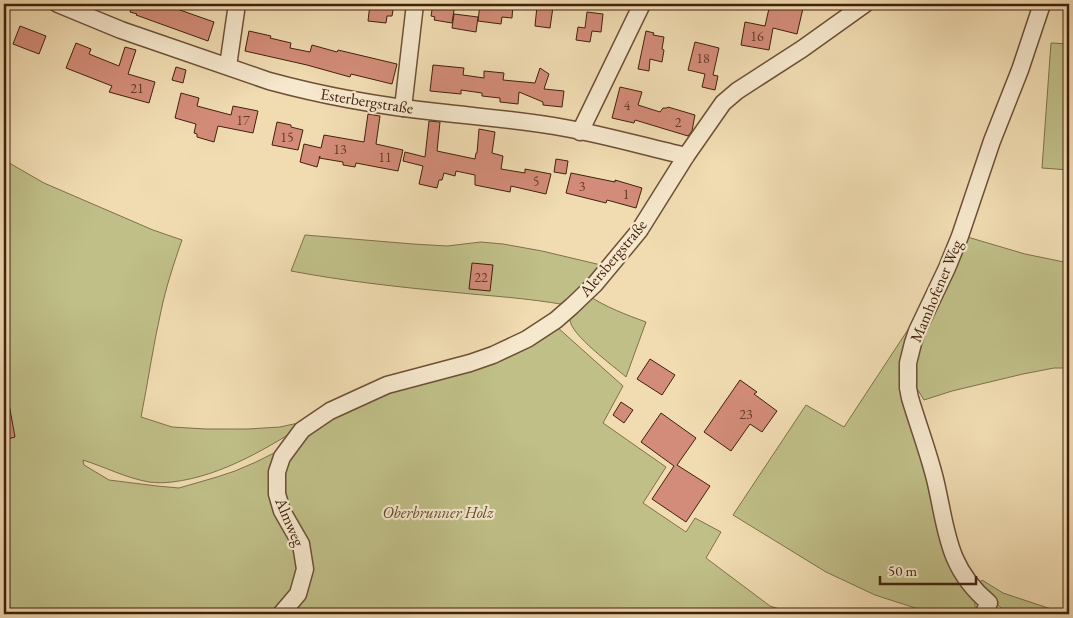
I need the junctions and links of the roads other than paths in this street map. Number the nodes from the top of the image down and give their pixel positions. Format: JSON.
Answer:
{"nodes":[{"id":1,"x":58,"y":4,"type":"edge"},
{"id":2,"x":237,"y":4,"type":"edge"},
{"id":3,"x":415,"y":4,"type":"edge"},
{"id":4,"x":642,"y":4,"type":"edge"},
{"id":5,"x":865,"y":4,"type":"edge"},
{"id":6,"x":1042,"y":4,"type":"edge"},
{"id":7,"x":228,"y":66,"type":"junction"},
{"id":8,"x":403,"y":108,"type":"junction"},
{"id":9,"x":580,"y":132,"type":"junction"},
{"id":10,"x":686,"y":156,"type":"junction"},
{"id":11,"x":302,"y":430,"type":"joint"},
{"id":12,"x":986,"y":608,"type":"edge"},
{"id":13,"x":281,"y":614,"type":"edge"}],
"edges":[{"from":1,"to":7,"type":"street","name":"Esterbergstraße"},
{"from":2,"to":7,"type":"street"},
{"from":3,"to":8,"type":"street"},
{"from":4,"to":9,"type":"street"},
{"from":5,"to":10,"type":"street","name":"Alersbergstraße"},
{"from":6,"to":12,"type":"street","name":"Mamhofener Weg"},
{"from":7,"to":8,"type":"street","name":"Esterbergstraße"},
{"from":8,"to":9,"type":"street","name":"Esterbergstraße"},
{"from":9,"to":10,"type":"street","name":"Esterbergstraße"},
{"from":10,"to":11,"type":"street","name":"Alersbergstraße"},
{"from":11,"to":13,"type":"street","name":"Almweg"}]}
